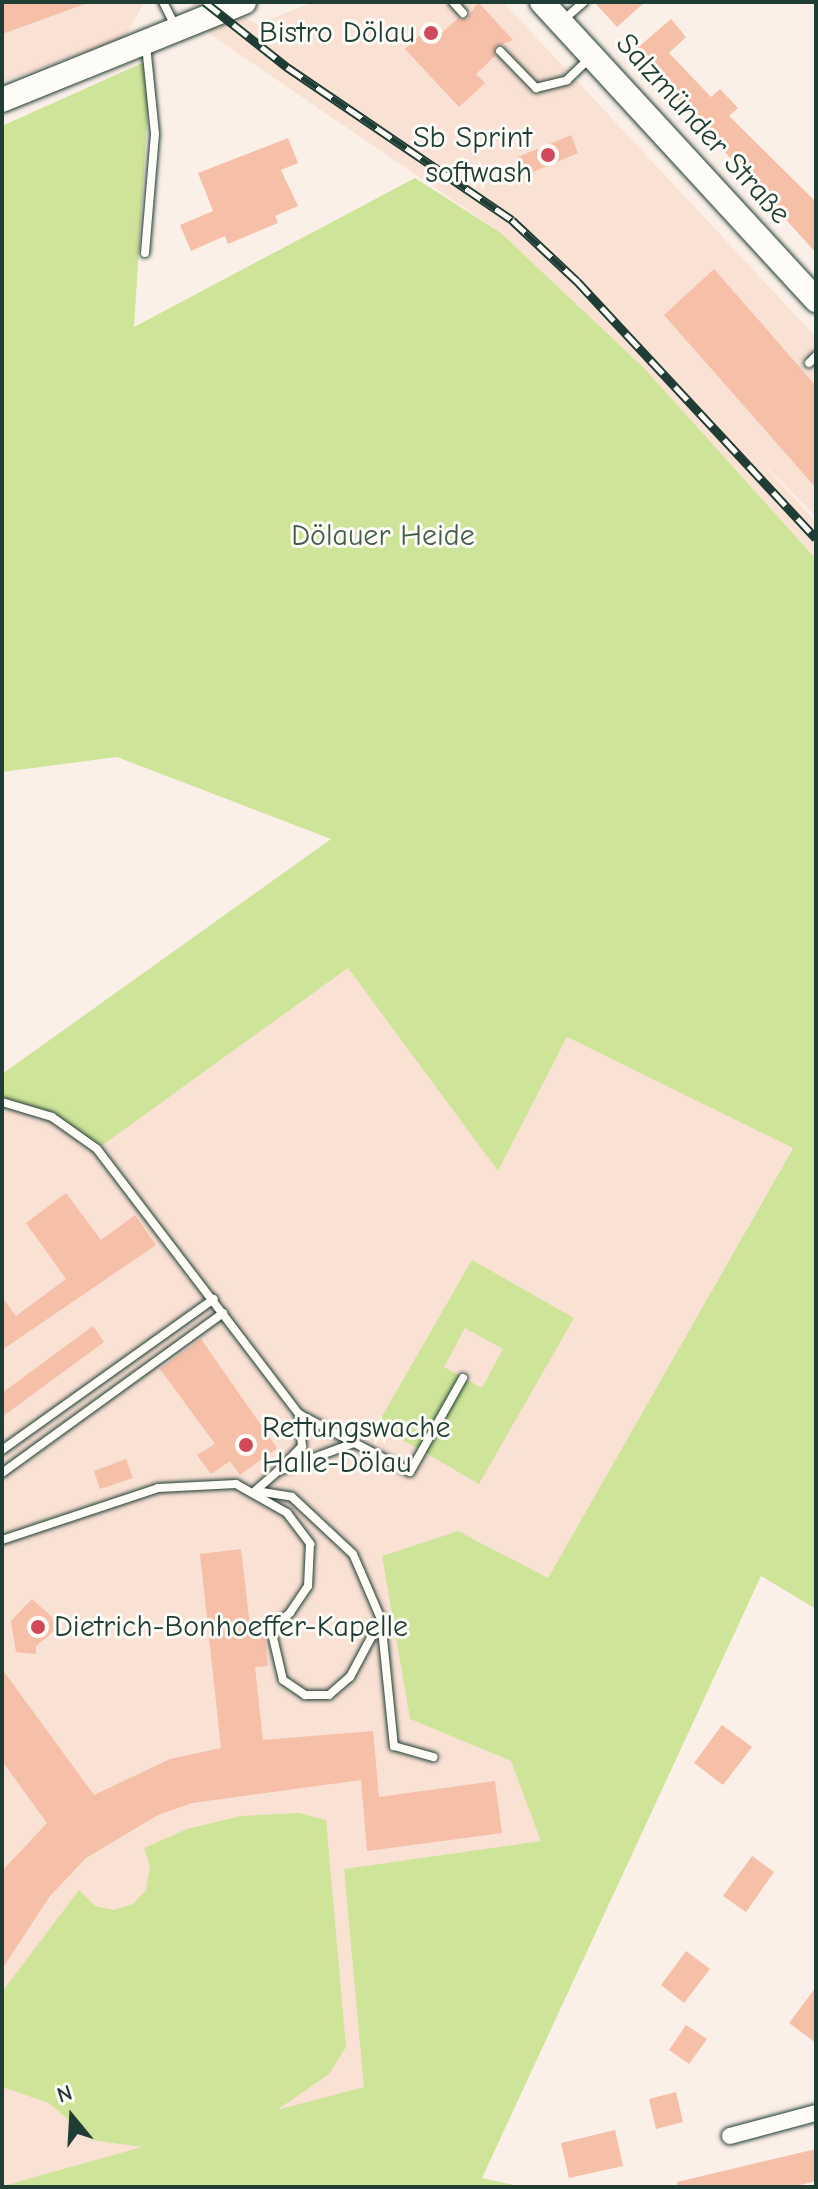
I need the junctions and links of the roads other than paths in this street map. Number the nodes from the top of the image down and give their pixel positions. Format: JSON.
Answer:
{"nodes":[{"id":1,"x":163,"y":2,"type":"edge"},
{"id":2,"x":244,"y":2,"type":"edge"},
{"id":3,"x":453,"y":2,"type":"edge"},
{"id":4,"x":542,"y":2,"type":"edge"},
{"id":5,"x":584,"y":2,"type":"edge"},
{"id":6,"x":463,"y":13,"type":"dead end"},
{"id":7,"x":561,"y":21,"type":"junction"},
{"id":8,"x":176,"y":29,"type":"junction"},
{"id":9,"x":146,"y":41,"type":"junction"},
{"id":10,"x":500,"y":51,"type":"dead end"},
{"id":11,"x":592,"y":56,"type":"junction"},
{"id":12,"x":2,"y":100,"type":"edge"},
{"id":13,"x":145,"y":253,"type":"dead end"},
{"id":14,"x":816,"y":300,"type":"edge"},
{"id":15,"x":2,"y":1102,"type":"edge"},
{"id":16,"x":214,"y":1299,"type":"junction"},
{"id":17,"x":223,"y":1313,"type":"junction"},
{"id":18,"x":463,"y":1378,"type":"dead end"},
{"id":19,"x":299,"y":1414,"type":"junction"},
{"id":20,"x":354,"y":1443,"type":"junction"},
{"id":21,"x":2,"y":1450,"type":"edge"},
{"id":22,"x":4,"y":1471,"type":"edge"},
{"id":23,"x":278,"y":1471,"type":"junction"},
{"id":24,"x":255,"y":1491,"type":"junction"},
{"id":25,"x":2,"y":1540,"type":"edge"},
{"id":26,"x":381,"y":1619,"type":"junction"},
{"id":27,"x":433,"y":1757,"type":"dead end"},
{"id":28,"x":816,"y":2113,"type":"edge"},
{"id":29,"x":730,"y":2136,"type":"dead end"}],
"edges":[{"from":1,"to":8,"type":"lane"},
{"from":2,"to":8,"type":"main road"},
{"from":3,"to":6,"type":"lane"},
{"from":4,"to":7,"type":"main road","name":"Salzmünder Straße"},
{"from":5,"to":7,"type":"lane"},
{"from":7,"to":11,"type":"main road","name":"Salzmünder Straße"},
{"from":8,"to":9,"type":"main road"},
{"from":9,"to":12,"type":"main road"},
{"from":9,"to":13,"type":"lane"},
{"from":10,"to":11,"type":"lane"},
{"from":11,"to":14,"type":"main road","name":"Salzmünder Straße"},
{"from":15,"to":16,"type":"lane"},
{"from":16,"to":17,"type":"lane"},
{"from":16,"to":21,"type":"lane"},
{"from":17,"to":19,"type":"lane"},
{"from":17,"to":22,"type":"lane"},
{"from":18,"to":20,"type":"lane"},
{"from":19,"to":20,"type":"lane"},
{"from":19,"to":23,"type":"lane"},
{"from":20,"to":23,"type":"lane"},
{"from":23,"to":24,"type":"lane"},
{"from":24,"to":25,"type":"lane"},
{"from":24,"to":26,"type":"lane"},
{"from":24,"to":26,"type":"lane"},
{"from":26,"to":27,"type":"lane"},
{"from":28,"to":29,"type":"street"}]}
